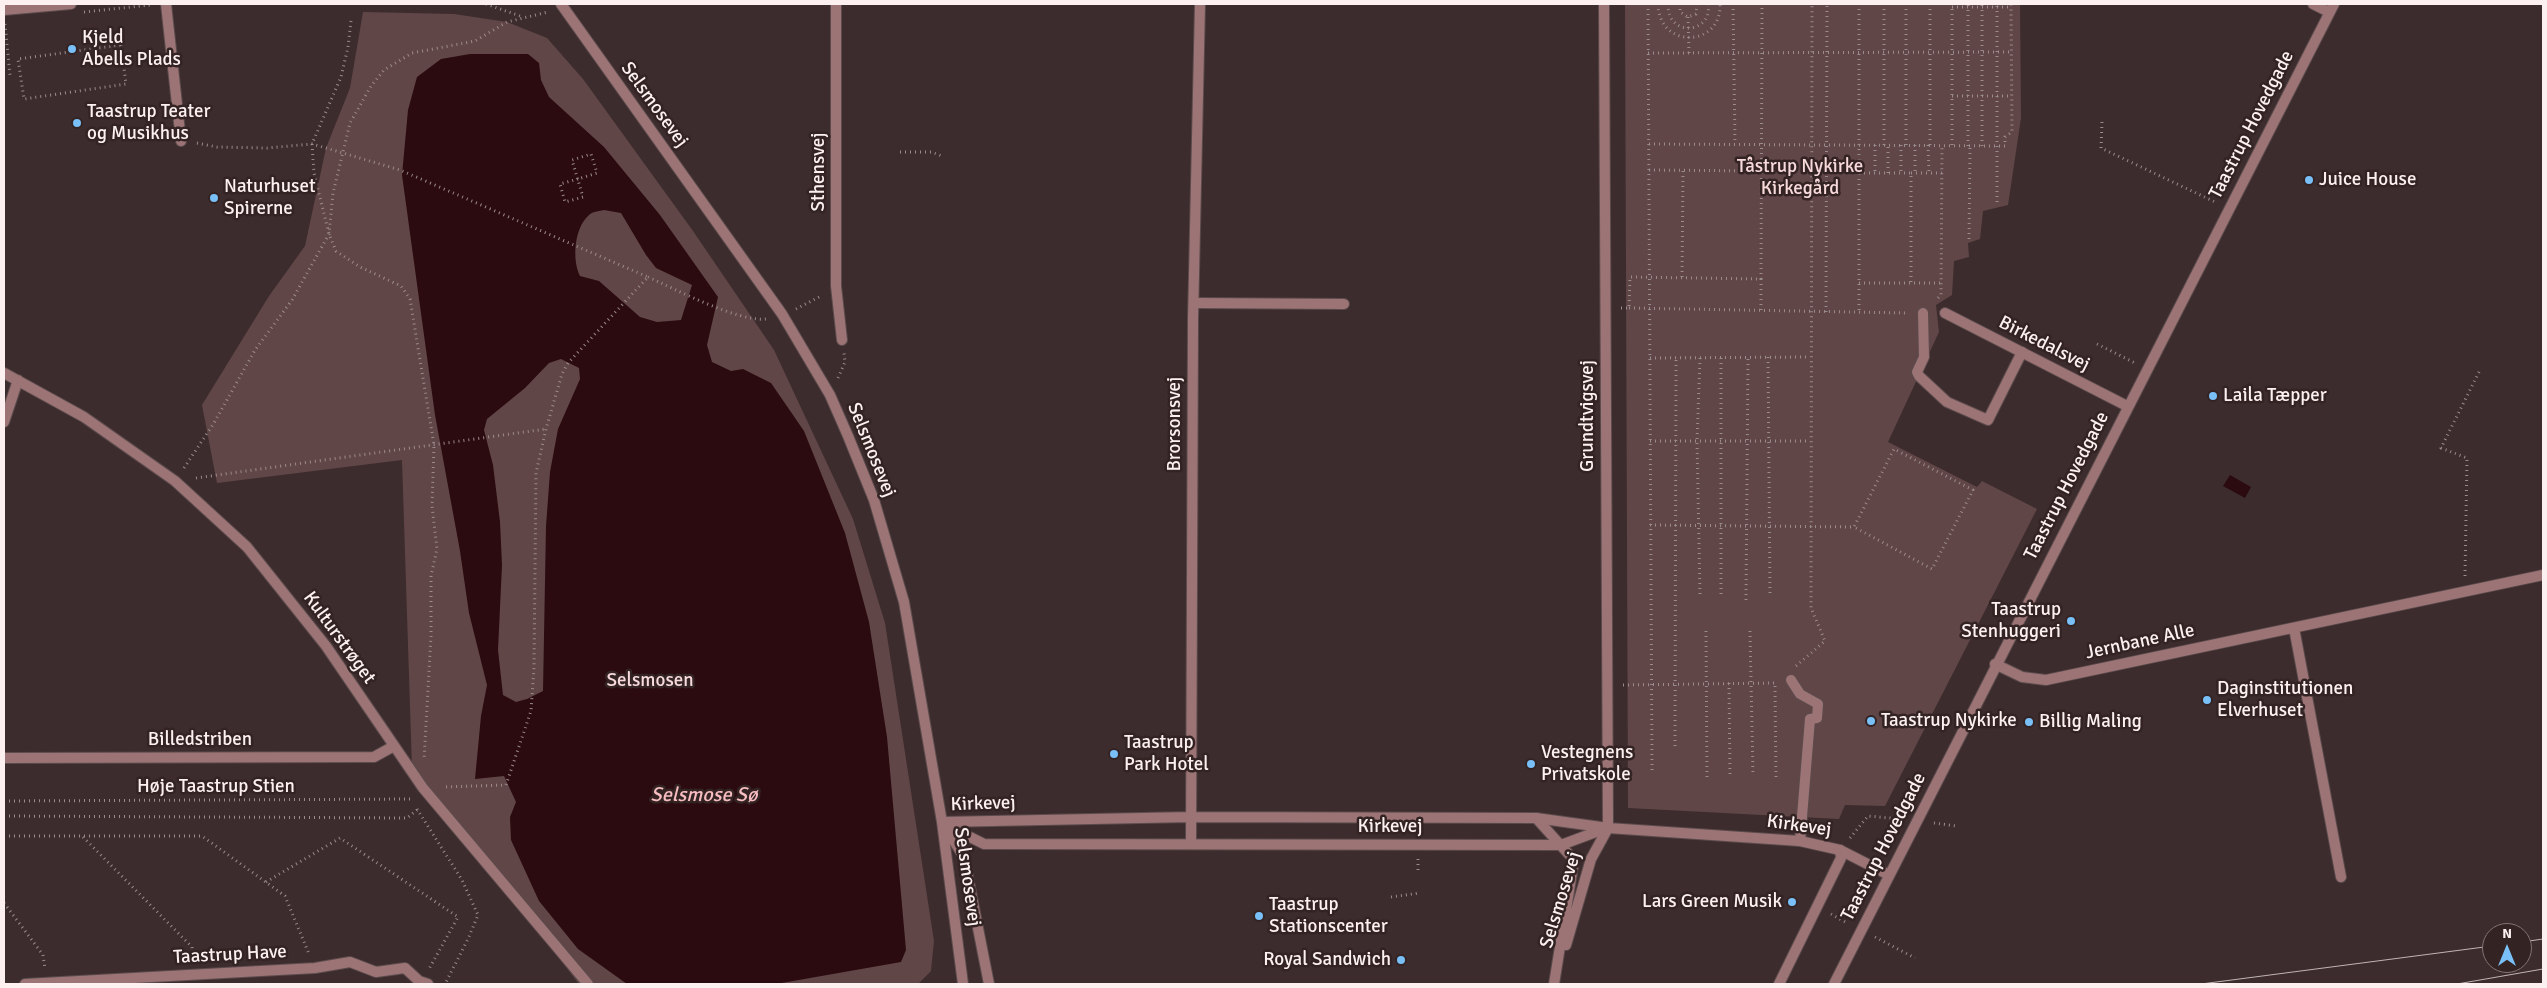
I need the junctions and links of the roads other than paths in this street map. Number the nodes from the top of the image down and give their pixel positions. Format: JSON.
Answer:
{"nodes":[{"id":1,"x":71,"y":4,"type":"edge"},
{"id":2,"x":166,"y":4,"type":"edge"},
{"id":3,"x":836,"y":4,"type":"edge"},
{"id":4,"x":1200,"y":4,"type":"edge"},
{"id":5,"x":1604,"y":4,"type":"edge"},
{"id":6,"x":2313,"y":4,"type":"edge"},
{"id":7,"x":562,"y":6,"type":"edge"},
{"id":8,"x":2331,"y":8,"type":"edge"},
{"id":9,"x":4,"y":10,"type":"edge"},
{"id":10,"x":181,"y":141,"type":"road end"},
{"id":11,"x":1194,"y":303,"type":"junction"},
{"id":12,"x":1344,"y":304,"type":"dead end"},
{"id":13,"x":1923,"y":313,"type":"road end"},
{"id":14,"x":1945,"y":313,"type":"dead end"},
{"id":15,"x":842,"y":340,"type":"road end"},
{"id":16,"x":2022,"y":352,"type":"junction"},
{"id":17,"x":4,"y":374,"type":"edge"},
{"id":18,"x":18,"y":380,"type":"junction"},
{"id":19,"x":2127,"y":406,"type":"junction"},
{"id":20,"x":4,"y":422,"type":"edge"},
{"id":21,"x":2543,"y":575,"type":"edge"},
{"id":22,"x":2294,"y":628,"type":"junction"},
{"id":23,"x":1995,"y":664,"type":"junction"},
{"id":24,"x":1791,"y":680,"type":"road end"},
{"id":25,"x":394,"y":746,"type":"junction"},
{"id":26,"x":4,"y":758,"type":"edge"},
{"id":27,"x":1191,"y":817,"type":"junction"},
{"id":28,"x":1536,"y":818,"type":"junction"},
{"id":29,"x":942,"y":822,"type":"junction"},
{"id":30,"x":1608,"y":828,"type":"junction"},
{"id":31,"x":1800,"y":841,"type":"junction"},
{"id":32,"x":1191,"y":844,"type":"junction"},
{"id":33,"x":1561,"y":845,"type":"junction"},
{"id":34,"x":1840,"y":850,"type":"junction"},
{"id":35,"x":1889,"y":875,"type":"junction"},
{"id":36,"x":2341,"y":877,"type":"dead end"},
{"id":37,"x":90,"y":982,"type":"edge"},
{"id":38,"x":47,"y":983,"type":"edge"},
{"id":39,"x":422,"y":983,"type":"edge"},
{"id":40,"x":25,"y":984,"type":"edge"},
{"id":41,"x":588,"y":984,"type":"edge"},
{"id":42,"x":963,"y":984,"type":"edge"},
{"id":43,"x":989,"y":984,"type":"edge"},
{"id":44,"x":1554,"y":984,"type":"edge"},
{"id":45,"x":1779,"y":984,"type":"edge"},
{"id":46,"x":1834,"y":984,"type":"edge"}],
"edges":[{"from":1,"to":9,"type":"street"},
{"from":2,"to":10,"type":"street"},
{"from":3,"to":15,"type":"street","name":"Sthensvej"},
{"from":4,"to":11,"type":"street","name":"Brorsonsvej"},
{"from":5,"to":30,"type":"street","name":"Grundtvigsvej"},
{"from":6,"to":8,"type":"street"},
{"from":7,"to":29,"type":"street","name":"Selsmosevej"},
{"from":8,"to":19,"type":"street","name":"Taastrup Hovedgade"},
{"from":11,"to":12,"type":"street"},
{"from":11,"to":27,"type":"street","name":"Brorsonsvej"},
{"from":13,"to":16,"type":"street"},
{"from":14,"to":16,"type":"street","name":"Birkedalsvej"},
{"from":16,"to":19,"type":"street","name":"Birkedalsvej"},
{"from":17,"to":18,"type":"street","name":"Kulturstrøget"},
{"from":18,"to":20,"type":"street"},
{"from":18,"to":25,"type":"street","name":"Kulturstrøget"},
{"from":19,"to":23,"type":"street","name":"Taastrup Hovedgade"},
{"from":21,"to":22,"type":"street","name":"Jernbane Alle"},
{"from":22,"to":23,"type":"street","name":"Jernbane Alle"},
{"from":22,"to":36,"type":"street"},
{"from":23,"to":35,"type":"street","name":"Taastrup Hovedgade"},
{"from":24,"to":31,"type":"street"},
{"from":25,"to":26,"type":"street","name":"Billedstriben"},
{"from":25,"to":41,"type":"street","name":"Kulturstrøget"},
{"from":27,"to":28,"type":"street","name":"Kirkevej"},
{"from":27,"to":29,"type":"street","name":"Kirkevej"},
{"from":27,"to":32,"type":"street","name":"Brorsonsvej"},
{"from":28,"to":30,"type":"street","name":"Kirkevej"},
{"from":28,"to":33,"type":"street","name":"Selsmosevej"},
{"from":29,"to":32,"type":"street","name":"Kirkevej"},
{"from":29,"to":42,"type":"street","name":"Selsmosevej"},
{"from":29,"to":43,"type":"street"},
{"from":30,"to":31,"type":"street","name":"Kirkevej"},
{"from":30,"to":33,"type":"street","name":"Kirkevej"},
{"from":30,"to":44,"type":"street","name":"Selsmosevej"},
{"from":31,"to":34,"type":"street","name":"Kirkevej"},
{"from":32,"to":33,"type":"street","name":"Kirkevej"},
{"from":33,"to":44,"type":"street","name":"Selsmosevej"},
{"from":34,"to":35,"type":"street","name":"Kirkevej"},
{"from":34,"to":45,"type":"street"},
{"from":35,"to":46,"type":"street","name":"Taastrup Hovedgade"},
{"from":37,"to":38,"type":"street","name":"Taastrup Have"},
{"from":37,"to":39,"type":"street","name":"Taastrup Have"},
{"from":38,"to":40,"type":"street","name":"Taastrup Have"}]}
